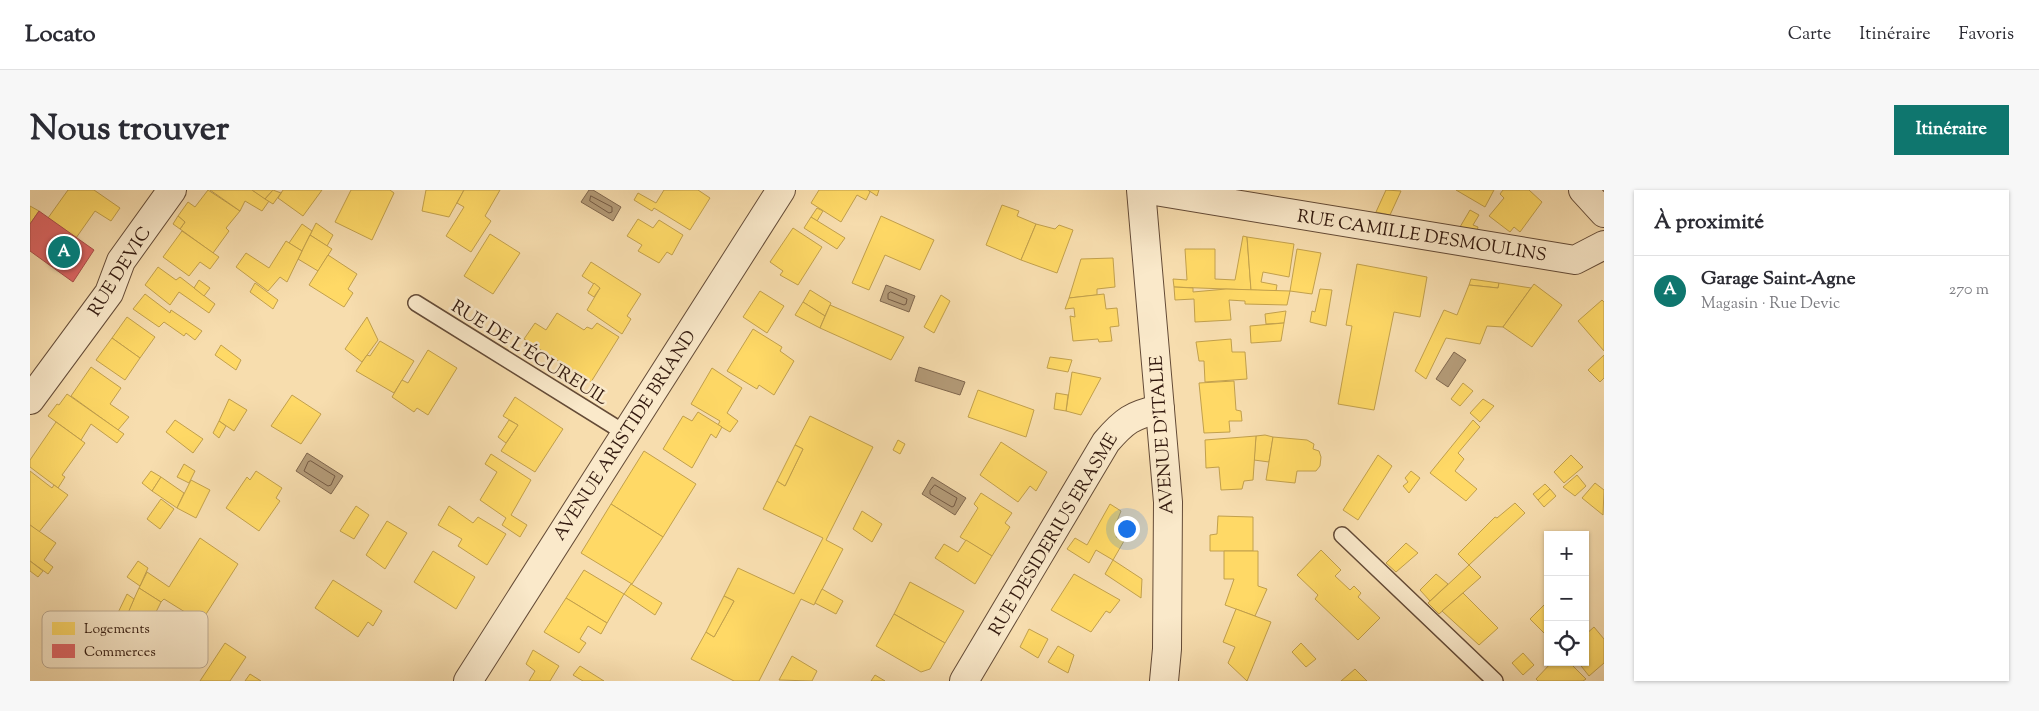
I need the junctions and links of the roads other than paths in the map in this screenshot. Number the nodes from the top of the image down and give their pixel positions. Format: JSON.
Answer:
{"nodes":[{"id":1,"x":172,"y":190,"type":"edge"},
{"id":2,"x":781,"y":190,"type":"edge"},
{"id":3,"x":1141,"y":190,"type":"edge"},
{"id":4,"x":1149,"y":190,"type":"edge"},
{"id":5,"x":1583,"y":190,"type":"edge"},
{"id":6,"x":1604,"y":213,"type":"edge"},
{"id":7,"x":1604,"y":245,"type":"edge"},
{"id":8,"x":416,"y":303,"type":"dead end"},
{"id":9,"x":30,"y":400,"type":"edge"},
{"id":10,"x":1160,"y":409,"type":"junction"},
{"id":11,"x":625,"y":433,"type":"junction"},
{"id":12,"x":1342,"y":535,"type":"dead end"},
{"id":13,"x":468,"y":681,"type":"edge"},
{"id":14,"x":964,"y":681,"type":"edge"},
{"id":15,"x":1164,"y":681,"type":"edge"},
{"id":16,"x":1495,"y":681,"type":"edge"}],
"edges":[{"from":1,"to":9,"type":"street","name":"RUE DEVIC"},
{"from":2,"to":11,"type":"street","name":"AVENUE ARISTIDE BRIAND"},
{"from":3,"to":10,"type":"street","name":"AVENUE D'ITALIE"},
{"from":4,"to":7,"type":"street","name":"RUE CAMILLE DESMOULINS"},
{"from":5,"to":6,"type":"street"},
{"from":8,"to":11,"type":"lane","name":"RUE DE L'ÉCUREUIL"},
{"from":10,"to":14,"type":"street","name":"RUE DESIDERIUS ERASME"},
{"from":10,"to":15,"type":"street","name":"AVENUE D'ITALIE"},
{"from":11,"to":13,"type":"street","name":"AVENUE ARISTIDE BRIAND"},
{"from":12,"to":16,"type":"lane"}]}
